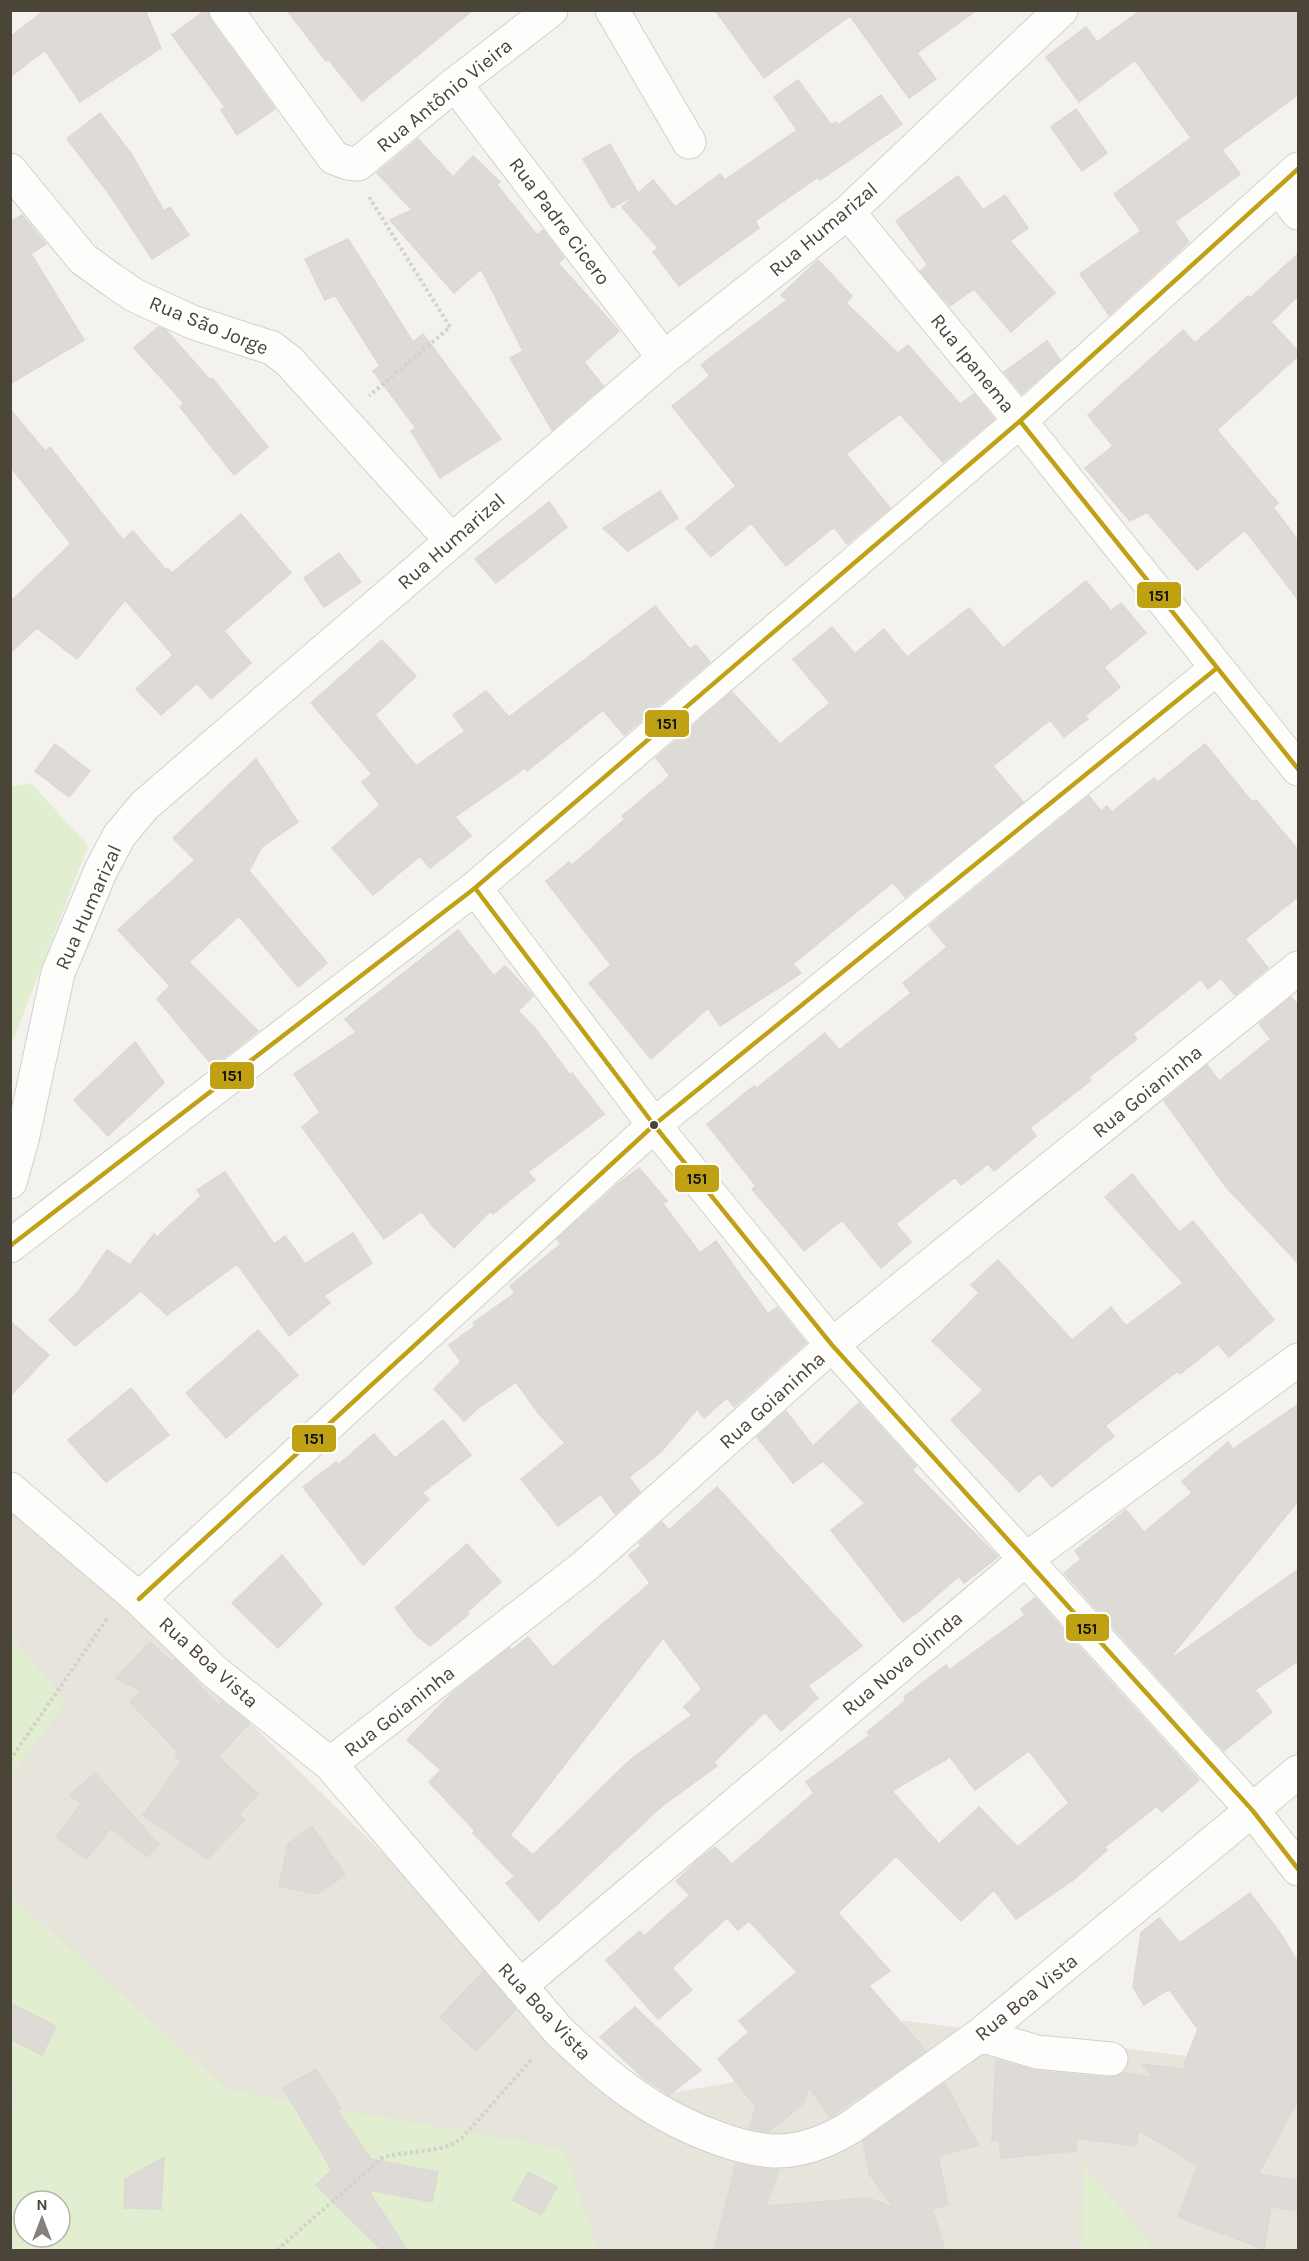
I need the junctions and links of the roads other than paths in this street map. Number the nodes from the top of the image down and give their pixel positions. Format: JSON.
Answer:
{"nodes":[{"id":1,"x":226,"y":10,"type":"edge"},
{"id":2,"x":551,"y":10,"type":"edge"},
{"id":3,"x":612,"y":10,"type":"edge"},
{"id":4,"x":1061,"y":10,"type":"edge"},
{"id":5,"x":455,"y":84,"type":"junction"},
{"id":6,"x":689,"y":142,"type":"dead end"},
{"id":7,"x":10,"y":170,"type":"edge"},
{"id":8,"x":1289,"y":178,"type":"edge"},
{"id":9,"x":848,"y":212,"type":"junction"},
{"id":10,"x":1299,"y":213,"type":"edge"},
{"id":11,"x":664,"y":358,"type":"junction"},
{"id":12,"x":1020,"y":421,"type":"junction"},
{"id":13,"x":452,"y":540,"type":"junction"},
{"id":14,"x":1217,"y":668,"type":"junction"},
{"id":15,"x":1299,"y":770,"type":"edge"},
{"id":16,"x":475,"y":888,"type":"junction"},
{"id":17,"x":1299,"y":968,"type":"edge"},
{"id":18,"x":654,"y":1125,"type":"junction"},
{"id":19,"x":10,"y":1182,"type":"edge"},
{"id":20,"x":10,"y":1246,"type":"edge"},
{"id":21,"x":832,"y":1345,"type":"junction"},
{"id":22,"x":1299,"y":1359,"type":"edge"},
{"id":23,"x":10,"y":1489,"type":"edge"},
{"id":24,"x":1025,"y":1560,"type":"junction"},
{"id":25,"x":133,"y":1594,"type":"junction"},
{"id":26,"x":330,"y":1764,"type":"junction"},
{"id":27,"x":1299,"y":1772,"type":"edge"},
{"id":28,"x":1253,"y":1811,"type":"junction"},
{"id":29,"x":1299,"y":1869,"type":"edge"},
{"id":30,"x":520,"y":1986,"type":"junction"},
{"id":31,"x":980,"y":2036,"type":"junction"},
{"id":32,"x":1111,"y":2059,"type":"dead end"}],
"edges":[{"from":1,"to":5,"type":"street","name":"Rua Antônio Vieira"},
{"from":2,"to":5,"type":"street","name":"Rua Antônio Vieira"},
{"from":3,"to":6,"type":"street"},
{"from":4,"to":9,"type":"street","name":"Rua Humarizal"},
{"from":5,"to":11,"type":"street","name":"Rua Padre Cicero"},
{"from":7,"to":13,"type":"street","name":"Rua São Jorge"},
{"from":8,"to":10,"type":"street"},
{"from":8,"to":12,"type":"street"},
{"from":9,"to":11,"type":"street","name":"Rua Humarizal"},
{"from":9,"to":12,"type":"street","name":"Rua Ipanema"},
{"from":11,"to":13,"type":"street","name":"Rua Humarizal"},
{"from":12,"to":14,"type":"street","name":"Rua Ipanema"},
{"from":12,"to":16,"type":"street"},
{"from":13,"to":19,"type":"street","name":"Rua Humarizal"},
{"from":14,"to":15,"type":"street","name":"Rua Ipanema"},
{"from":14,"to":18,"type":"street"},
{"from":16,"to":18,"type":"street"},
{"from":16,"to":20,"type":"street"},
{"from":17,"to":21,"type":"street","name":"Rua Goianinha"},
{"from":18,"to":21,"type":"street"},
{"from":18,"to":25,"type":"street"},
{"from":21,"to":24,"type":"street"},
{"from":21,"to":26,"type":"street","name":"Rua Goianinha"},
{"from":22,"to":24,"type":"street","name":"Rua Nova Olinda"},
{"from":23,"to":25,"type":"street","name":"Rua Boa Vista"},
{"from":24,"to":28,"type":"street"},
{"from":24,"to":30,"type":"street","name":"Rua Nova Olinda"},
{"from":25,"to":26,"type":"street","name":"Rua Boa Vista"},
{"from":26,"to":30,"type":"street","name":"Rua Boa Vista"},
{"from":27,"to":28,"type":"street","name":"Rua Boa Vista"},
{"from":28,"to":29,"type":"street"},
{"from":28,"to":31,"type":"street","name":"Rua Boa Vista"},
{"from":30,"to":31,"type":"street","name":"Rua Boa Vista"},
{"from":31,"to":32,"type":"street"}]}
